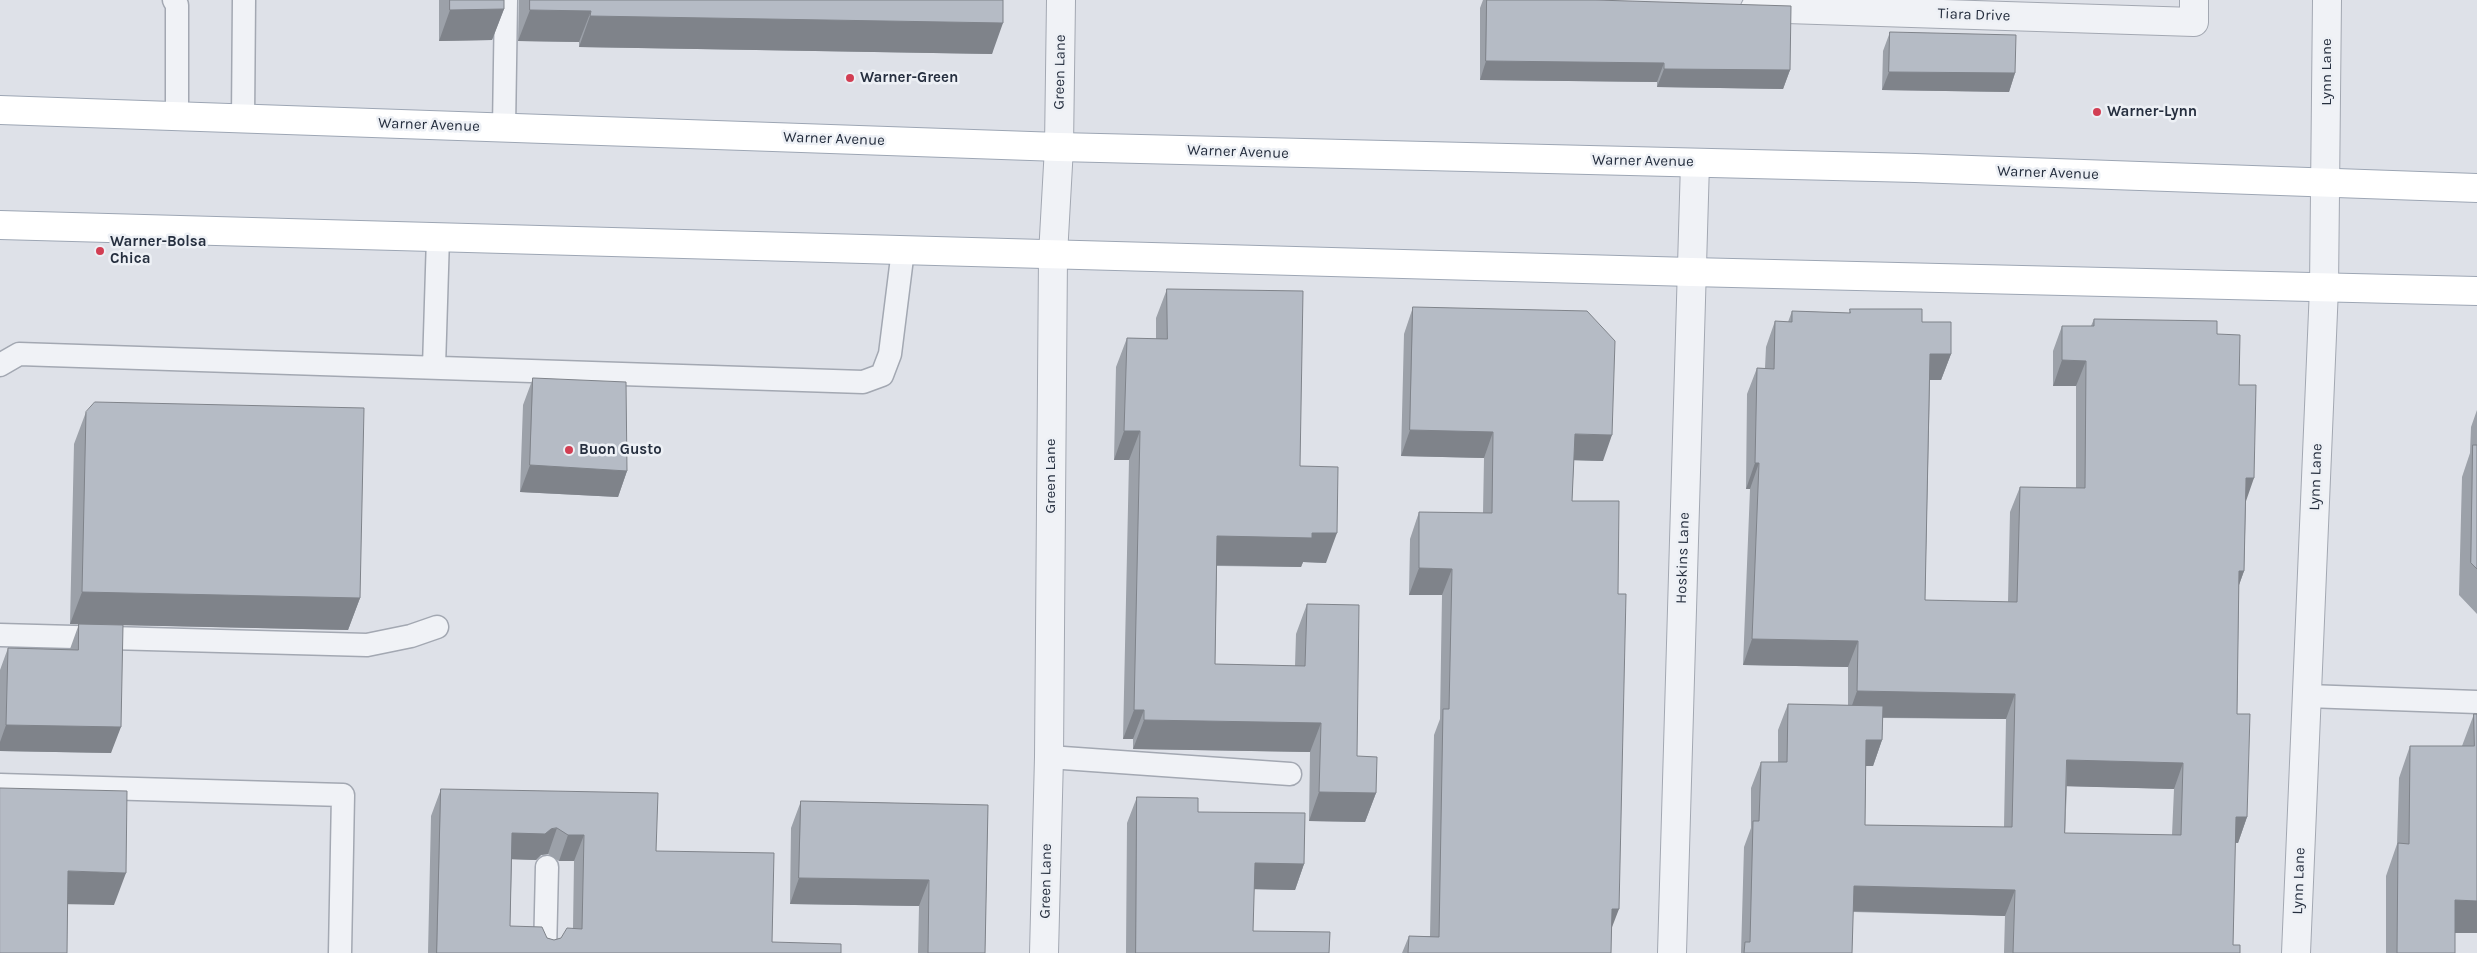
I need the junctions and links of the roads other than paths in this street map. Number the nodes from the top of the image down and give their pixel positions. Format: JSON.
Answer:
{"nodes":[{"id":1,"x":174,"y":0,"type":"edge"},
{"id":2,"x":244,"y":0,"type":"edge"},
{"id":3,"x":506,"y":0,"type":"edge"},
{"id":4,"x":1061,"y":0,"type":"edge"},
{"id":5,"x":2194,"y":0,"type":"edge"},
{"id":6,"x":2327,"y":0,"type":"edge"},
{"id":7,"x":1730,"y":7,"type":"edge"},
{"id":8,"x":0,"y":110,"type":"edge"},
{"id":9,"x":177,"y":116,"type":"junction"},
{"id":10,"x":242,"y":119,"type":"junction"},
{"id":11,"x":504,"y":128,"type":"junction"},
{"id":12,"x":1059,"y":147,"type":"junction"},
{"id":13,"x":1695,"y":162,"type":"junction"},
{"id":14,"x":2327,"y":182,"type":"junction"},
{"id":15,"x":2477,"y":188,"type":"edge"},
{"id":16,"x":0,"y":226,"type":"edge"},
{"id":17,"x":438,"y":237,"type":"junction"},
{"id":18,"x":903,"y":250,"type":"junction"},
{"id":19,"x":1053,"y":255,"type":"junction"},
{"id":20,"x":1691,"y":272,"type":"junction"},
{"id":21,"x":2324,"y":288,"type":"junction"},
{"id":22,"x":2477,"y":291,"type":"edge"},
{"id":23,"x":0,"y":365,"type":"edge"},
{"id":24,"x":434,"y":367,"type":"junction"},
{"id":25,"x":438,"y":627,"type":"dead end"},
{"id":26,"x":0,"y":635,"type":"edge"},
{"id":27,"x":2307,"y":696,"type":"junction"},
{"id":28,"x":2477,"y":702,"type":"edge"},
{"id":29,"x":1049,"y":757,"type":"junction"},
{"id":30,"x":1290,"y":774,"type":"dead end"},
{"id":31,"x":0,"y":785,"type":"edge"},
{"id":32,"x":547,"y":867,"type":"dead end"},
{"id":33,"x":340,"y":953,"type":"edge"},
{"id":34,"x":545,"y":953,"type":"edge"},
{"id":35,"x":1044,"y":953,"type":"edge"},
{"id":36,"x":1672,"y":953,"type":"edge"},
{"id":37,"x":2296,"y":953,"type":"edge"}],
"edges":[{"from":1,"to":9,"type":"lane"},
{"from":2,"to":10,"type":"lane"},
{"from":3,"to":11,"type":"lane"},
{"from":4,"to":12,"type":"street","name":"Green Lane"},
{"from":5,"to":7,"type":"street","name":"Tiara Drive"},
{"from":6,"to":14,"type":"street","name":"Lynn Lane"},
{"from":8,"to":9,"type":"main road","name":"Warner Avenue"},
{"from":9,"to":10,"type":"main road","name":"Warner Avenue"},
{"from":10,"to":11,"type":"main road","name":"Warner Avenue"},
{"from":11,"to":12,"type":"main road","name":"Warner Avenue"},
{"from":12,"to":13,"type":"main road","name":"Warner Avenue"},
{"from":12,"to":19,"type":"street","name":"Green Lane"},
{"from":13,"to":14,"type":"main road","name":"Warner Avenue"},
{"from":13,"to":20,"type":"street","name":"Hoskins Lane"},
{"from":14,"to":15,"type":"main road","name":"Warner Avenue"},
{"from":14,"to":21,"type":"street","name":"Lynn Lane"},
{"from":16,"to":17,"type":"main road"},
{"from":17,"to":18,"type":"main road"},
{"from":17,"to":24,"type":"lane"},
{"from":18,"to":19,"type":"main road"},
{"from":18,"to":24,"type":"lane"},
{"from":19,"to":20,"type":"main road"},
{"from":19,"to":29,"type":"street","name":"Green Lane"},
{"from":20,"to":21,"type":"main road"},
{"from":20,"to":36,"type":"street","name":"Hoskins Lane"},
{"from":21,"to":22,"type":"main road"},
{"from":21,"to":27,"type":"street","name":"Lynn Lane"},
{"from":23,"to":24,"type":"lane"},
{"from":25,"to":26,"type":"lane"},
{"from":27,"to":28,"type":"lane"},
{"from":27,"to":37,"type":"street","name":"Lynn Lane"},
{"from":29,"to":30,"type":"lane"},
{"from":29,"to":35,"type":"street","name":"Green Lane"},
{"from":31,"to":33,"type":"lane"},
{"from":32,"to":34,"type":"lane"}]}
